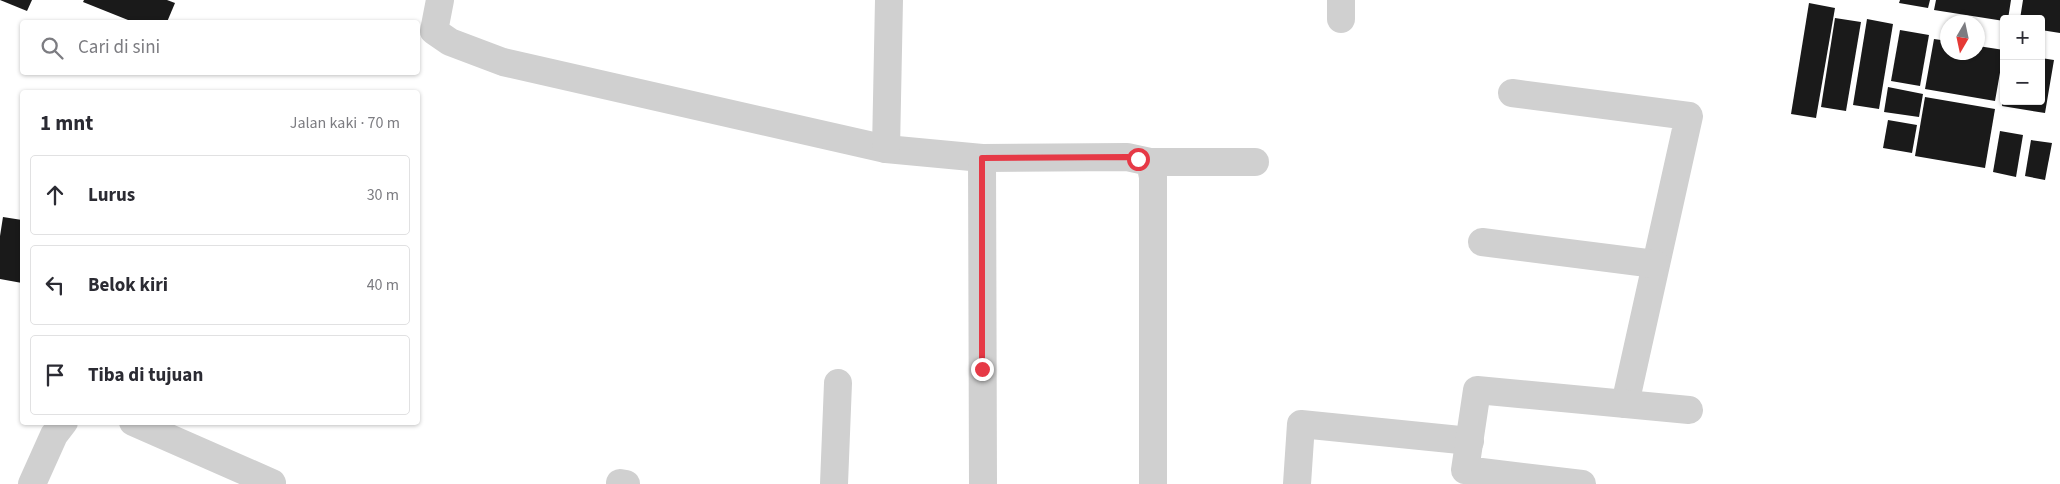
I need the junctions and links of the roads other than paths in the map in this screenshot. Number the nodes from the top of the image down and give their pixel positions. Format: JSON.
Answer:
{"nodes":[{"id":1,"x":440,"y":0,"type":"edge"},
{"id":2,"x":889,"y":0,"type":"edge"},
{"id":3,"x":1512,"y":94,"type":"dead end"},
{"id":4,"x":886,"y":149,"type":"junction"},
{"id":5,"x":982,"y":158,"type":"junction"},
{"id":6,"x":1150,"y":162,"type":"junction"},
{"id":7,"x":1255,"y":162,"type":"dead end"},
{"id":8,"x":1482,"y":242,"type":"dead end"},
{"id":9,"x":1655,"y":264,"type":"junction"},
{"id":10,"x":838,"y":383,"type":"dead end"},
{"id":11,"x":1624,"y":404,"type":"junction"},
{"id":12,"x":1689,"y":410,"type":"dead end"},
{"id":13,"x":62,"y":425,"type":"edge"},
{"id":14,"x":141,"y":425,"type":"edge"},
{"id":15,"x":1470,"y":441,"type":"junction"},
{"id":16,"x":272,"y":483,"type":"dead end"},
{"id":17,"x":32,"y":484,"type":"edge"},
{"id":18,"x":834,"y":484,"type":"edge"},
{"id":19,"x":983,"y":484,"type":"edge"},
{"id":20,"x":1153,"y":484,"type":"edge"},
{"id":21,"x":1297,"y":484,"type":"edge"},
{"id":22,"x":1582,"y":484,"type":"edge"}],
"edges":[{"from":1,"to":4,"type":"street"},
{"from":2,"to":4,"type":"street"},
{"from":3,"to":9,"type":"street"},
{"from":4,"to":5,"type":"street"},
{"from":5,"to":6,"type":"street"},
{"from":5,"to":19,"type":"street"},
{"from":6,"to":7,"type":"street"},
{"from":6,"to":20,"type":"street"},
{"from":8,"to":9,"type":"street"},
{"from":9,"to":11,"type":"street"},
{"from":10,"to":18,"type":"street"},
{"from":11,"to":12,"type":"street"},
{"from":11,"to":15,"type":"street"},
{"from":13,"to":17,"type":"street"},
{"from":14,"to":16,"type":"street"},
{"from":15,"to":21,"type":"street"},
{"from":15,"to":22,"type":"street"}]}
